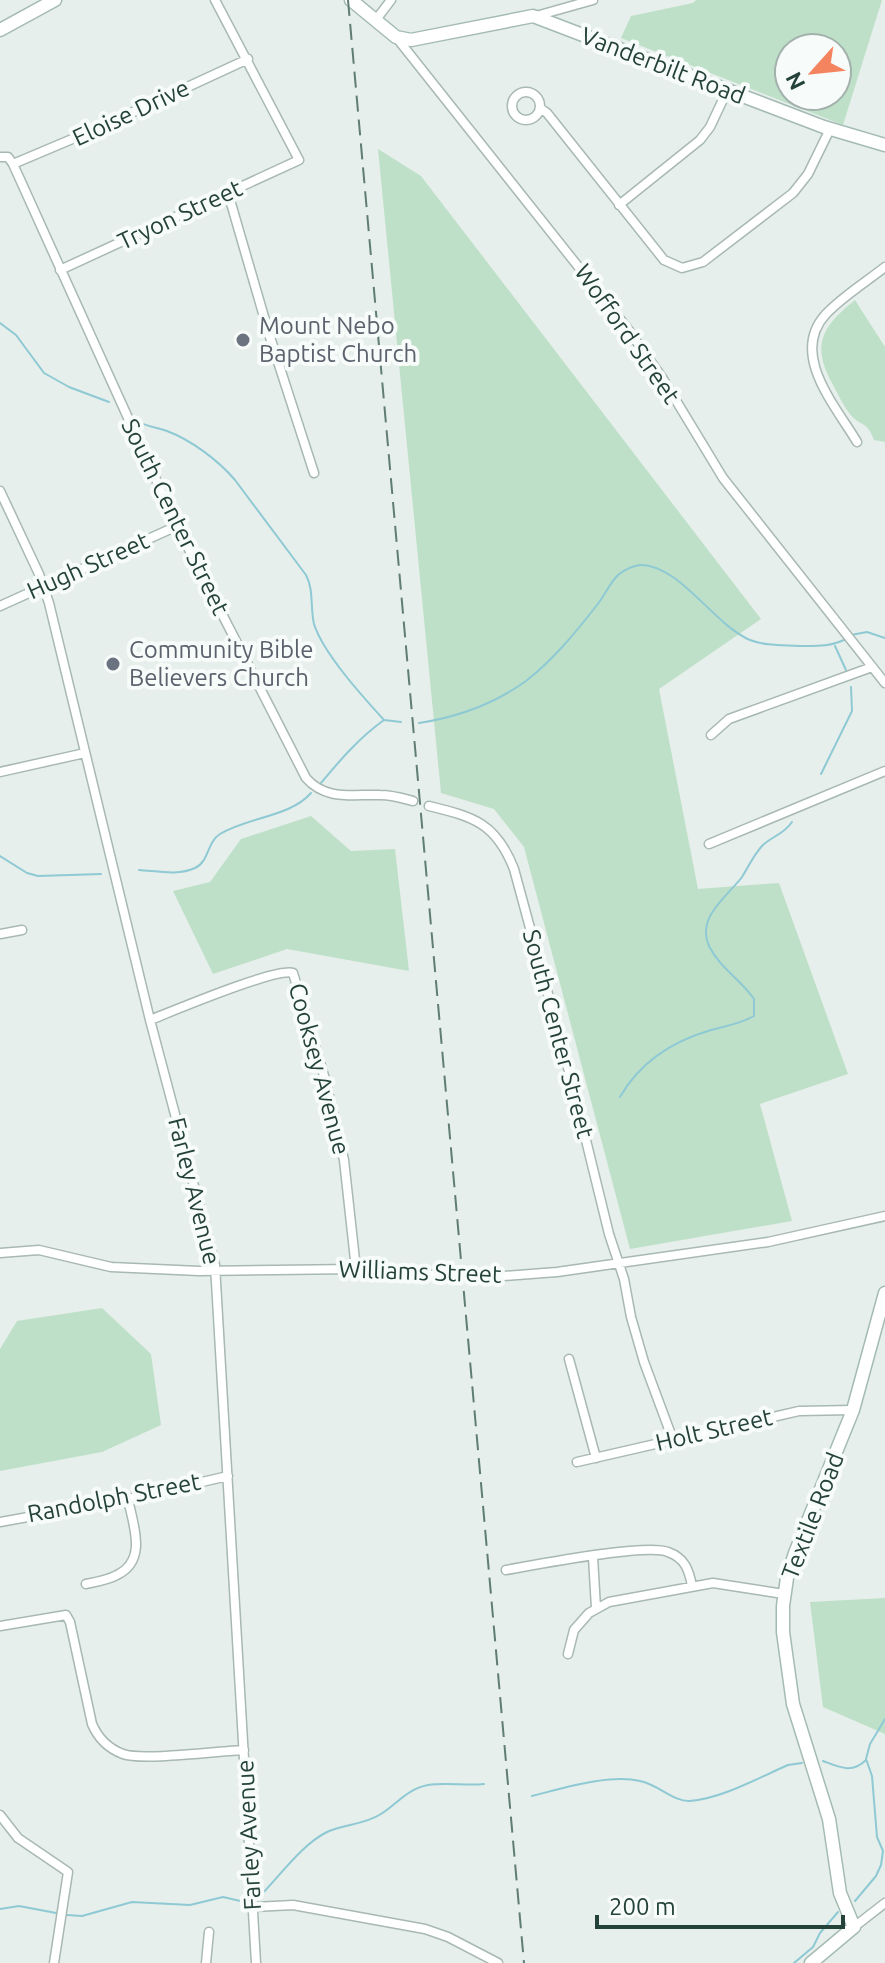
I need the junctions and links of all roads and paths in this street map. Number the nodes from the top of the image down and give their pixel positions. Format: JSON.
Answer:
{"nodes":[{"id":1,"x":55,"y":0,"type":"edge"},
{"id":2,"x":215,"y":0,"type":"edge"},
{"id":3,"x":351,"y":0,"type":"edge"},
{"id":4,"x":391,"y":0,"type":"edge"},
{"id":5,"x":593,"y":0,"type":"edge"},
{"id":6,"x":370,"y":16,"type":"junction"},
{"id":7,"x":533,"y":16,"type":"junction"},
{"id":8,"x":0,"y":30,"type":"edge"},
{"id":9,"x":396,"y":37,"type":"junction"},
{"id":10,"x":248,"y":59,"type":"junction"},
{"id":11,"x":727,"y":91,"type":"junction"},
{"id":12,"x":540,"y":108,"type":"dead end"},
{"id":13,"x":830,"y":129,"type":"junction"},
{"id":14,"x":885,"y":145,"type":"edge"},
{"id":15,"x":0,"y":157,"type":"edge"},
{"id":16,"x":13,"y":164,"type":"junction"},
{"id":17,"x":228,"y":193,"type":"junction"},
{"id":18,"x":619,"y":205,"type":"junction"},
{"id":19,"x":885,"y":267,"type":"edge"},
{"id":20,"x":60,"y":270,"type":"junction"},
{"id":21,"x":857,"y":442,"type":"dead end"},
{"id":22,"x":314,"y":473,"type":"dead end"},
{"id":23,"x":0,"y":491,"type":"edge"},
{"id":24,"x":177,"y":526,"type":"junction"},
{"id":25,"x":44,"y":586,"type":"junction"},
{"id":26,"x":0,"y":606,"type":"edge"},
{"id":27,"x":872,"y":667,"type":"junction"},
{"id":28,"x":885,"y":683,"type":"edge"},
{"id":29,"x":711,"y":735,"type":"dead end"},
{"id":30,"x":85,"y":753,"type":"junction"},
{"id":31,"x":885,"y":771,"type":"edge"},
{"id":32,"x":0,"y":772,"type":"edge"},
{"id":33,"x":413,"y":801,"type":"dead end"},
{"id":34,"x":429,"y":806,"type":"dead end"},
{"id":35,"x":709,"y":844,"type":"dead end"},
{"id":36,"x":22,"y":930,"type":"dead end"},
{"id":37,"x":0,"y":934,"type":"edge"},
{"id":38,"x":150,"y":1020,"type":"junction"},
{"id":39,"x":885,"y":1216,"type":"edge"},
{"id":40,"x":0,"y":1253,"type":"edge"},
{"id":41,"x":619,"y":1263,"type":"junction"},
{"id":42,"x":356,"y":1269,"type":"junction"},
{"id":43,"x":215,"y":1271,"type":"junction"},
{"id":44,"x":885,"y":1293,"type":"edge"},
{"id":45,"x":569,"y":1359,"type":"dead end"},
{"id":46,"x":853,"y":1410,"type":"junction"},
{"id":47,"x":673,"y":1440,"type":"junction"},
{"id":48,"x":596,"y":1458,"type":"junction"},
{"id":49,"x":577,"y":1462,"type":"dead end"},
{"id":50,"x":228,"y":1476,"type":"junction"},
{"id":51,"x":128,"y":1499,"type":"junction"},
{"id":52,"x":0,"y":1522,"type":"edge"},
{"id":53,"x":593,"y":1557,"type":"junction"},
{"id":54,"x":506,"y":1570,"type":"dead end"},
{"id":55,"x":86,"y":1584,"type":"dead end"},
{"id":56,"x":692,"y":1586,"type":"junction"},
{"id":57,"x":784,"y":1594,"type":"junction"},
{"id":58,"x":596,"y":1608,"type":"junction"},
{"id":59,"x":0,"y":1626,"type":"edge"},
{"id":60,"x":568,"y":1654,"type":"dead end"},
{"id":61,"x":244,"y":1750,"type":"junction"},
{"id":62,"x":0,"y":1815,"type":"edge"},
{"id":63,"x":885,"y":1903,"type":"edge"},
{"id":64,"x":253,"y":1907,"type":"junction"},
{"id":65,"x":854,"y":1927,"type":"junction"},
{"id":66,"x":209,"y":1932,"type":"dead end"},
{"id":67,"x":54,"y":1963,"type":"edge"},
{"id":68,"x":206,"y":1963,"type":"edge"},
{"id":69,"x":256,"y":1963,"type":"edge"},
{"id":70,"x":498,"y":1963,"type":"edge"},
{"id":71,"x":811,"y":1963,"type":"edge"}],
"edges":[{"from":1,"to":8,"type":"street"},
{"from":2,"to":10,"type":"street"},
{"from":3,"to":6,"type":"street","name":"Wofford Street"},
{"from":4,"to":6,"type":"street"},
{"from":5,"to":7,"type":"street"},
{"from":6,"to":9,"type":"street","name":"Wofford Street"},
{"from":7,"to":9,"type":"street"},
{"from":7,"to":11,"type":"street","name":"Vanderbilt Road"},
{"from":9,"to":27,"type":"street","name":"Wofford Street"},
{"from":10,"to":16,"type":"street","name":"Eloise Drive"},
{"from":10,"to":17,"type":"street","name":"Tryon Street"},
{"from":11,"to":13,"type":"street","name":"Vanderbilt Road"},
{"from":11,"to":18,"type":"street"},
{"from":12,"to":18,"type":"street"},
{"from":13,"to":14,"type":"street","name":"Vanderbilt Road"},
{"from":13,"to":18,"type":"street"},
{"from":15,"to":16,"type":"street"},
{"from":16,"to":20,"type":"street","name":"South Center Street"},
{"from":17,"to":20,"type":"street","name":"Tryon Street"},
{"from":17,"to":22,"type":"street"},
{"from":19,"to":21,"type":"street"},
{"from":20,"to":24,"type":"street","name":"South Center Street"},
{"from":23,"to":25,"type":"street","name":"Farley Avenue"},
{"from":24,"to":25,"type":"street","name":"Hugh Street"},
{"from":24,"to":33,"type":"street","name":"South Center Street"},
{"from":25,"to":26,"type":"street","name":"Hugh Street"},
{"from":25,"to":30,"type":"street","name":"Farley Avenue"},
{"from":27,"to":28,"type":"street","name":"Wofford Street"},
{"from":27,"to":29,"type":"street"},
{"from":30,"to":32,"type":"street"},
{"from":30,"to":38,"type":"street","name":"Farley Avenue"},
{"from":31,"to":35,"type":"street"},
{"from":34,"to":41,"type":"street","name":"South Center Street"},
{"from":36,"to":37,"type":"street"},
{"from":38,"to":42,"type":"street","name":"Cooksey Avenue"},
{"from":38,"to":43,"type":"street","name":"Farley Avenue"},
{"from":39,"to":41,"type":"street","name":"Williams Street"},
{"from":40,"to":43,"type":"street","name":"Williams Street"},
{"from":41,"to":42,"type":"street","name":"Williams Street","bridge":true},
{"from":41,"to":47,"type":"street","name":"South Center Street"},
{"from":42,"to":43,"type":"street","name":"Williams Street"},
{"from":43,"to":50,"type":"street","name":"Farley Avenue"},
{"from":44,"to":46,"type":"street","name":"Textile Road"},
{"from":45,"to":48,"type":"street"},
{"from":46,"to":47,"type":"street","name":"Holt Street"},
{"from":46,"to":57,"type":"street","name":"Textile Road"},
{"from":47,"to":48,"type":"street","name":"Holt Street"},
{"from":48,"to":49,"type":"street","name":"Holt Street"},
{"from":50,"to":51,"type":"street","name":"Randolph Street"},
{"from":50,"to":61,"type":"street","name":"Farley Avenue"},
{"from":51,"to":52,"type":"street","name":"Randolph Street"},
{"from":51,"to":55,"type":"street"},
{"from":53,"to":54,"type":"street"},
{"from":53,"to":56,"type":"street"},
{"from":53,"to":58,"type":"street"},
{"from":56,"to":57,"type":"street"},
{"from":56,"to":58,"type":"street"},
{"from":57,"to":65,"type":"street","name":"Textile Road"},
{"from":58,"to":60,"type":"street"},
{"from":59,"to":61,"type":"street"},
{"from":61,"to":64,"type":"street","name":"Farley Avenue"},
{"from":62,"to":67,"type":"street"},
{"from":63,"to":65,"type":"street"},
{"from":64,"to":69,"type":"street","name":"Farley Avenue"},
{"from":64,"to":70,"type":"street"},
{"from":65,"to":71,"type":"street"},
{"from":66,"to":68,"type":"street"}]}
